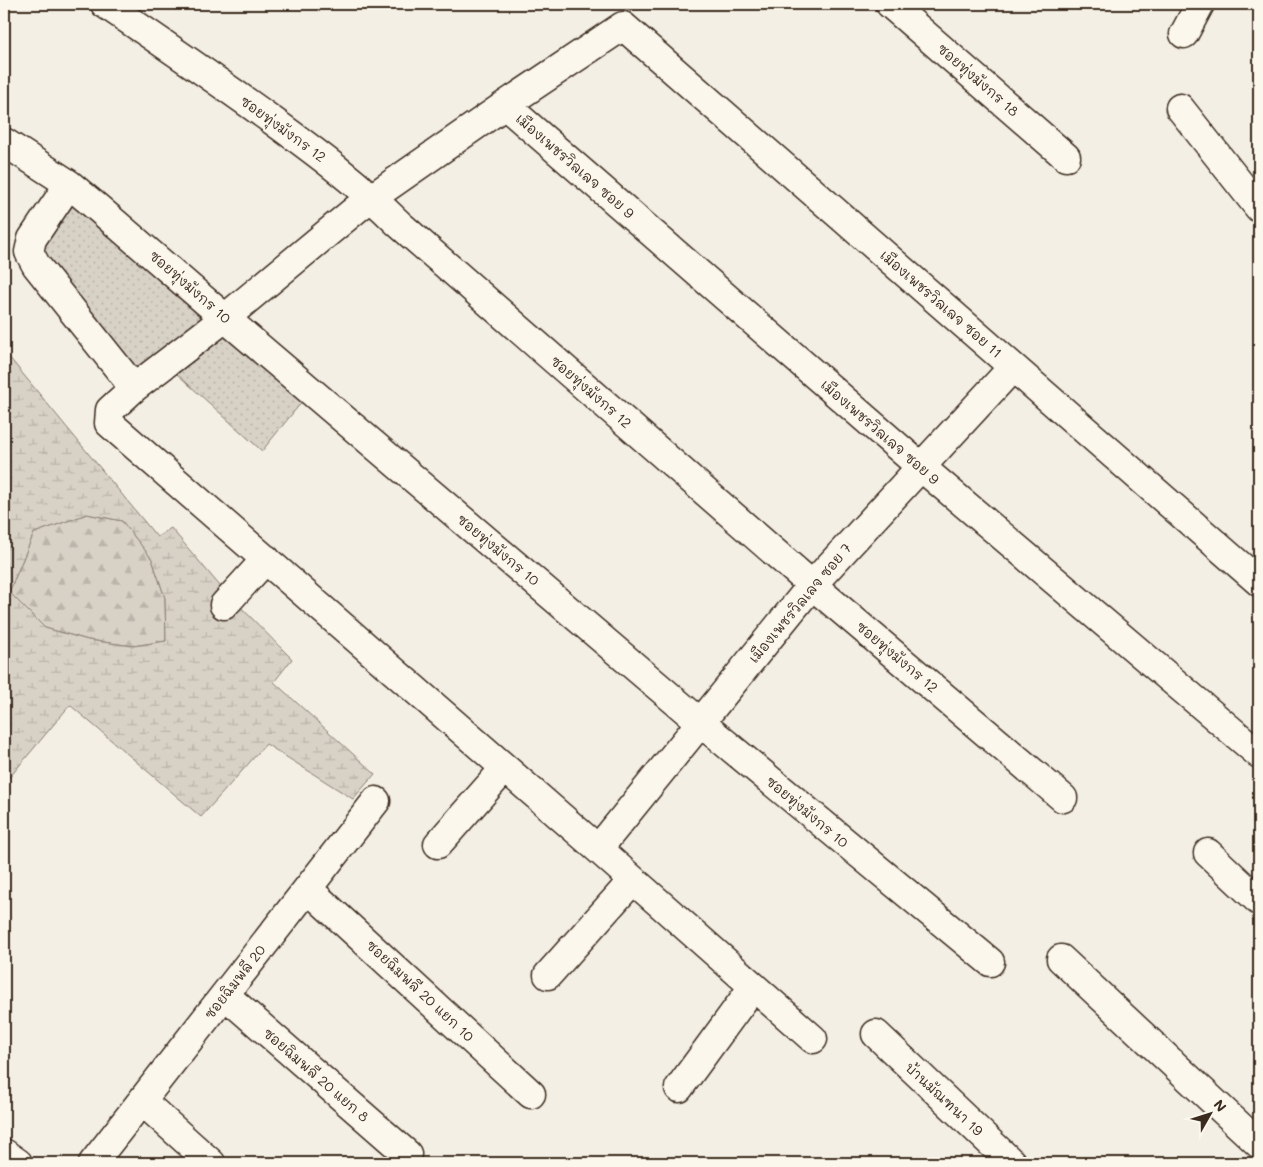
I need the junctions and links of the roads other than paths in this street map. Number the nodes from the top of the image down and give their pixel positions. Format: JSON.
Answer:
{"nodes":[{"id":1,"x":105,"y":4,"type":"edge"},
{"id":2,"x":890,"y":4,"type":"edge"},
{"id":3,"x":1200,"y":4,"type":"edge"},
{"id":4,"x":1184,"y":34,"type":"dead end"},
{"id":5,"x":505,"y":105,"type":"junction"},
{"id":6,"x":1180,"y":108,"type":"dead end"},
{"id":7,"x":4,"y":142,"type":"edge"},
{"id":8,"x":1066,"y":157,"type":"dead end"},
{"id":9,"x":69,"y":184,"type":"junction"},
{"id":10,"x":372,"y":197,"type":"junction"},
{"id":11,"x":1259,"y":208,"type":"edge"},
{"id":12,"x":225,"y":318,"type":"junction"},
{"id":13,"x":1013,"y":367,"type":"junction"},
{"id":14,"x":134,"y":388,"type":"junction"},
{"id":15,"x":921,"y":468,"type":"junction"},
{"id":16,"x":266,"y":559,"type":"junction"},
{"id":17,"x":1259,"y":582,"type":"edge"},
{"id":18,"x":812,"y":585,"type":"junction"},
{"id":19,"x":224,"y":604,"type":"dead end"},
{"id":20,"x":700,"y":723,"type":"junction"},
{"id":21,"x":1259,"y":754,"type":"edge"},
{"id":22,"x":505,"y":768,"type":"junction"},
{"id":23,"x":1063,"y":798,"type":"dead end"},
{"id":24,"x":376,"y":801,"type":"dead end"},
{"id":25,"x":438,"y":844,"type":"dead end"},
{"id":26,"x":598,"y":849,"type":"junction"},
{"id":27,"x":1208,"y":852,"type":"dead end"},
{"id":28,"x":633,"y":880,"type":"junction"},
{"id":29,"x":308,"y":889,"type":"junction"},
{"id":30,"x":1259,"y":901,"type":"edge"},
{"id":31,"x":1061,"y":959,"type":"dead end"},
{"id":32,"x":990,"y":962,"type":"dead end"},
{"id":33,"x":548,"y":975,"type":"dead end"},
{"id":34,"x":753,"y":987,"type":"junction"},
{"id":35,"x":224,"y":996,"type":"junction"},
{"id":36,"x":876,"y":1034,"type":"dead end"},
{"id":37,"x":813,"y":1039,"type":"dead end"},
{"id":38,"x":679,"y":1088,"type":"dead end"},
{"id":39,"x":531,"y":1094,"type":"dead end"},
{"id":40,"x":142,"y":1101,"type":"junction"},
{"id":41,"x":1259,"y":1144,"type":"edge"},
{"id":42,"x":4,"y":1153,"type":"edge"},
{"id":43,"x":407,"y":1154,"type":"dead end"},
{"id":44,"x":18,"y":1163,"type":"edge"},
{"id":45,"x":93,"y":1163,"type":"edge"},
{"id":46,"x":211,"y":1163,"type":"edge"},
{"id":47,"x":1012,"y":1163,"type":"edge"}],
"edges":[{"from":1,"to":10,"type":"street","name":"ซอยทุ่งมังกร 12"},
{"from":2,"to":8,"type":"street","name":"ซอยทุ่งมังกร 18"},
{"from":3,"to":4,"type":"street"},
{"from":5,"to":10,"type":"street"},
{"from":5,"to":13,"type":"street","name":"เมืองเพชรวิลเลจ ซอย 11"},
{"from":5,"to":15,"type":"street","name":"เมืองเพชรวิลเลจ ซอย 9"},
{"from":6,"to":11,"type":"street"},
{"from":7,"to":9,"type":"street","name":"ซอยทุ่งมังกร 10"},
{"from":9,"to":12,"type":"street","name":"ซอยทุ่งมังกร 10"},
{"from":9,"to":14,"type":"street"},
{"from":10,"to":12,"type":"street"},
{"from":10,"to":18,"type":"street","name":"ซอยทุ่งมังกร 12"},
{"from":12,"to":14,"type":"street"},
{"from":12,"to":20,"type":"street","name":"ซอยทุ่งมังกร 10"},
{"from":13,"to":15,"type":"street","name":"เมืองเพชรวิลเลจ ซอย 7"},
{"from":13,"to":17,"type":"street","name":"เมืองเพชรวิลเลจ ซอย 11"},
{"from":14,"to":16,"type":"street"},
{"from":15,"to":18,"type":"street","name":"เมืองเพชรวิลเลจ ซอย 7"},
{"from":15,"to":21,"type":"street","name":"เมืองเพชรวิลเลจ ซอย 9"},
{"from":16,"to":19,"type":"street"},
{"from":16,"to":22,"type":"street"},
{"from":18,"to":20,"type":"street","name":"เมืองเพชรวิลเลจ ซอย 7"},
{"from":18,"to":23,"type":"street","name":"ซอยทุ่งมังกร 12"},
{"from":20,"to":26,"type":"street","name":"เมืองเพชรวิลเลจ ซอย 7"},
{"from":20,"to":32,"type":"street","name":"ซอยทุ่งมังกร 10"},
{"from":22,"to":25,"type":"street"},
{"from":22,"to":26,"type":"street"},
{"from":24,"to":29,"type":"street","name":"ซอยฉิมพลี 20"},
{"from":26,"to":28,"type":"street"},
{"from":27,"to":30,"type":"street"},
{"from":28,"to":33,"type":"street"},
{"from":28,"to":34,"type":"street"},
{"from":29,"to":35,"type":"street","name":"ซอยฉิมพลี 20"},
{"from":29,"to":39,"type":"street","name":"ซอยฉิมพลี 20 แยก 10"},
{"from":31,"to":41,"type":"street"},
{"from":34,"to":37,"type":"street"},
{"from":34,"to":38,"type":"street"},
{"from":35,"to":40,"type":"street","name":"ซอยฉิมพลี 20"},
{"from":35,"to":43,"type":"street","name":"ซอยฉิมพลี 20 แยก 8"},
{"from":36,"to":47,"type":"street","name":"บ้านมัณฑนา 19"},
{"from":40,"to":45,"type":"street","name":"ซอยฉิมพลี 20"},
{"from":40,"to":46,"type":"street"},
{"from":42,"to":44,"type":"street"}]}
